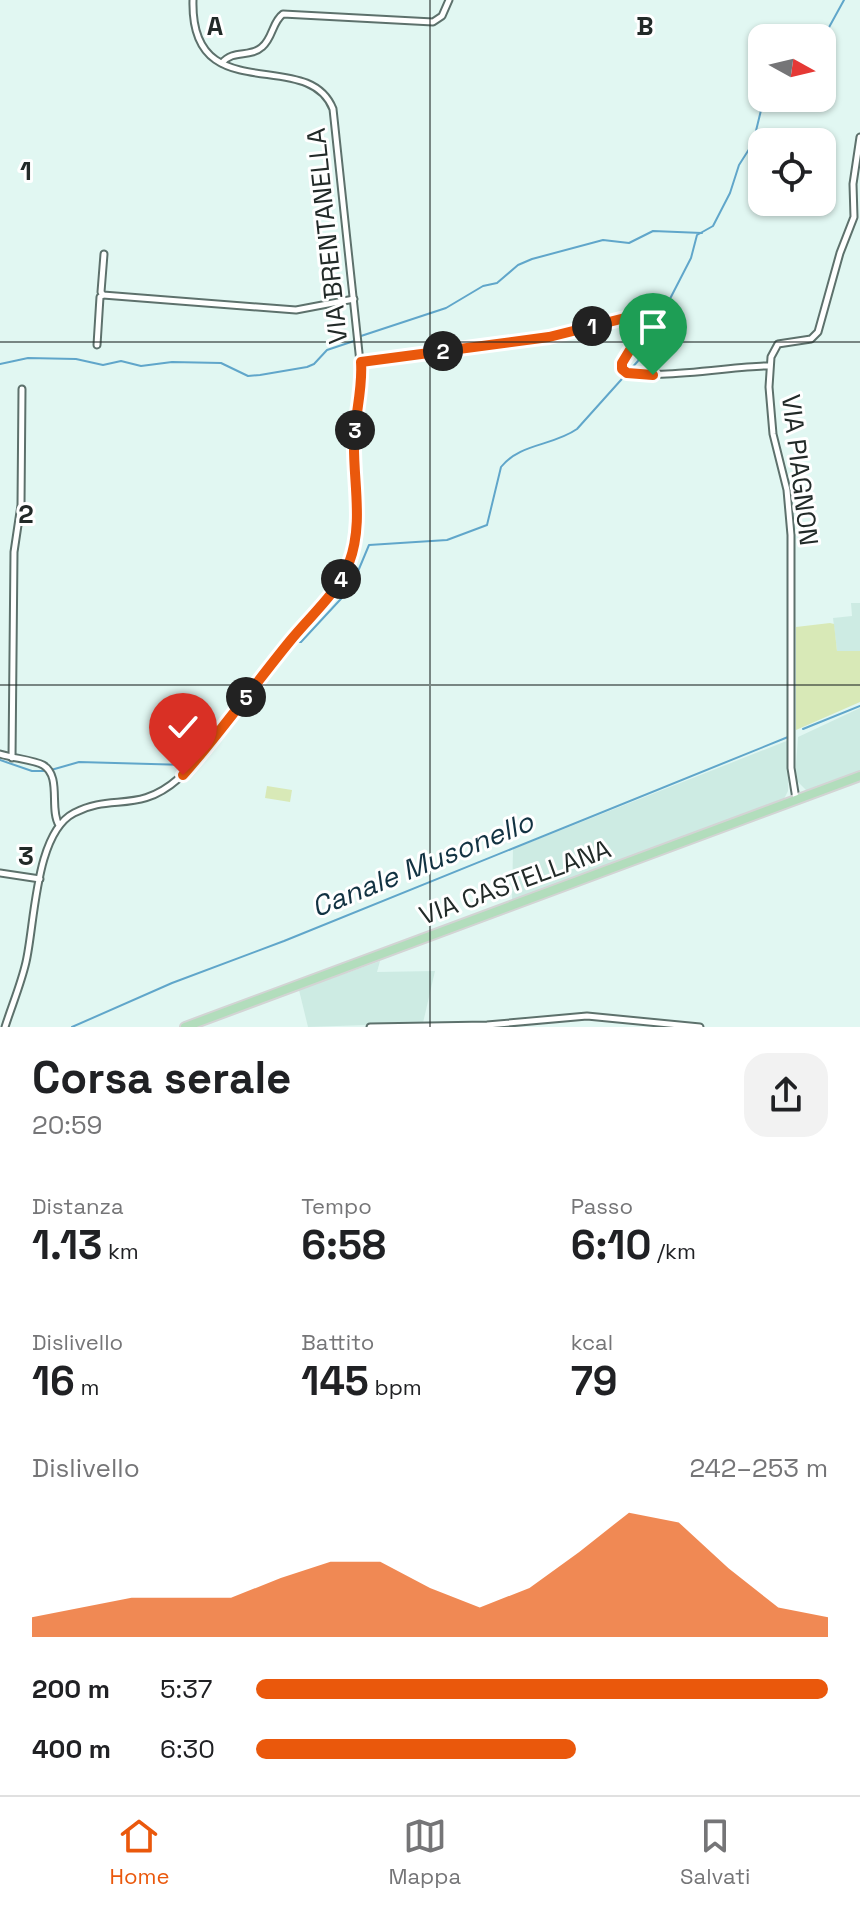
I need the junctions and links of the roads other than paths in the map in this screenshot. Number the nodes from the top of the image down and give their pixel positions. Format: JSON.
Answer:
{"nodes":[{"id":1,"x":193,"y":0,"type":"edge"},
{"id":2,"x":449,"y":0,"type":"edge"},
{"id":3,"x":222,"y":63,"type":"junction"},
{"id":4,"x":860,"y":137,"type":"edge"},
{"id":5,"x":104,"y":254,"type":"dead end"},
{"id":6,"x":103,"y":295,"type":"junction"},
{"id":7,"x":354,"y":299,"type":"junction"},
{"id":8,"x":97,"y":345,"type":"dead end"},
{"id":9,"x":361,"y":362,"type":"junction"},
{"id":10,"x":769,"y":366,"type":"junction"},
{"id":11,"x":22,"y":389,"type":"dead end"},
{"id":12,"x":0,"y":754,"type":"edge"},
{"id":13,"x":12,"y":758,"type":"junction"},
{"id":14,"x":860,"y":776,"type":"edge"},
{"id":15,"x":796,"y":799,"type":"junction"},
{"id":16,"x":59,"y":825,"type":"junction"},
{"id":17,"x":0,"y":873,"type":"edge"},
{"id":18,"x":40,"y":879,"type":"junction"},
{"id":19,"x":5,"y":1027,"type":"edge"},
{"id":20,"x":185,"y":1027,"type":"edge"},
{"id":21,"x":370,"y":1027,"type":"edge"},
{"id":22,"x":700,"y":1027,"type":"edge"}],
"edges":[{"from":1,"to":3,"type":"street"},
{"from":2,"to":3,"type":"street"},
{"from":3,"to":7,"type":"street","name":"VIA BRENTANELLA"},
{"from":4,"to":10,"type":"street","name":"VIA PIAGNON"},
{"from":5,"to":6,"type":"street"},
{"from":6,"to":7,"type":"street"},
{"from":6,"to":8,"type":"street"},
{"from":7,"to":9,"type":"street","name":"VIA BRENTANELLA"},
{"from":9,"to":10,"type":"street"},
{"from":9,"to":16,"type":"street","name":"VIA BRENTANELLA"},
{"from":10,"to":15,"type":"street","name":"VIA PIAGNON"},
{"from":11,"to":13,"type":"street"},
{"from":12,"to":13,"type":"street"},
{"from":13,"to":16,"type":"street"},
{"from":14,"to":15,"type":"main road","name":"VIA CASTELLANA"},
{"from":15,"to":20,"type":"main road","name":"VIA CASTELLANA"},
{"from":16,"to":18,"type":"street"},
{"from":17,"to":18,"type":"street"},
{"from":18,"to":19,"type":"street"},
{"from":21,"to":22,"type":"street"}]}
